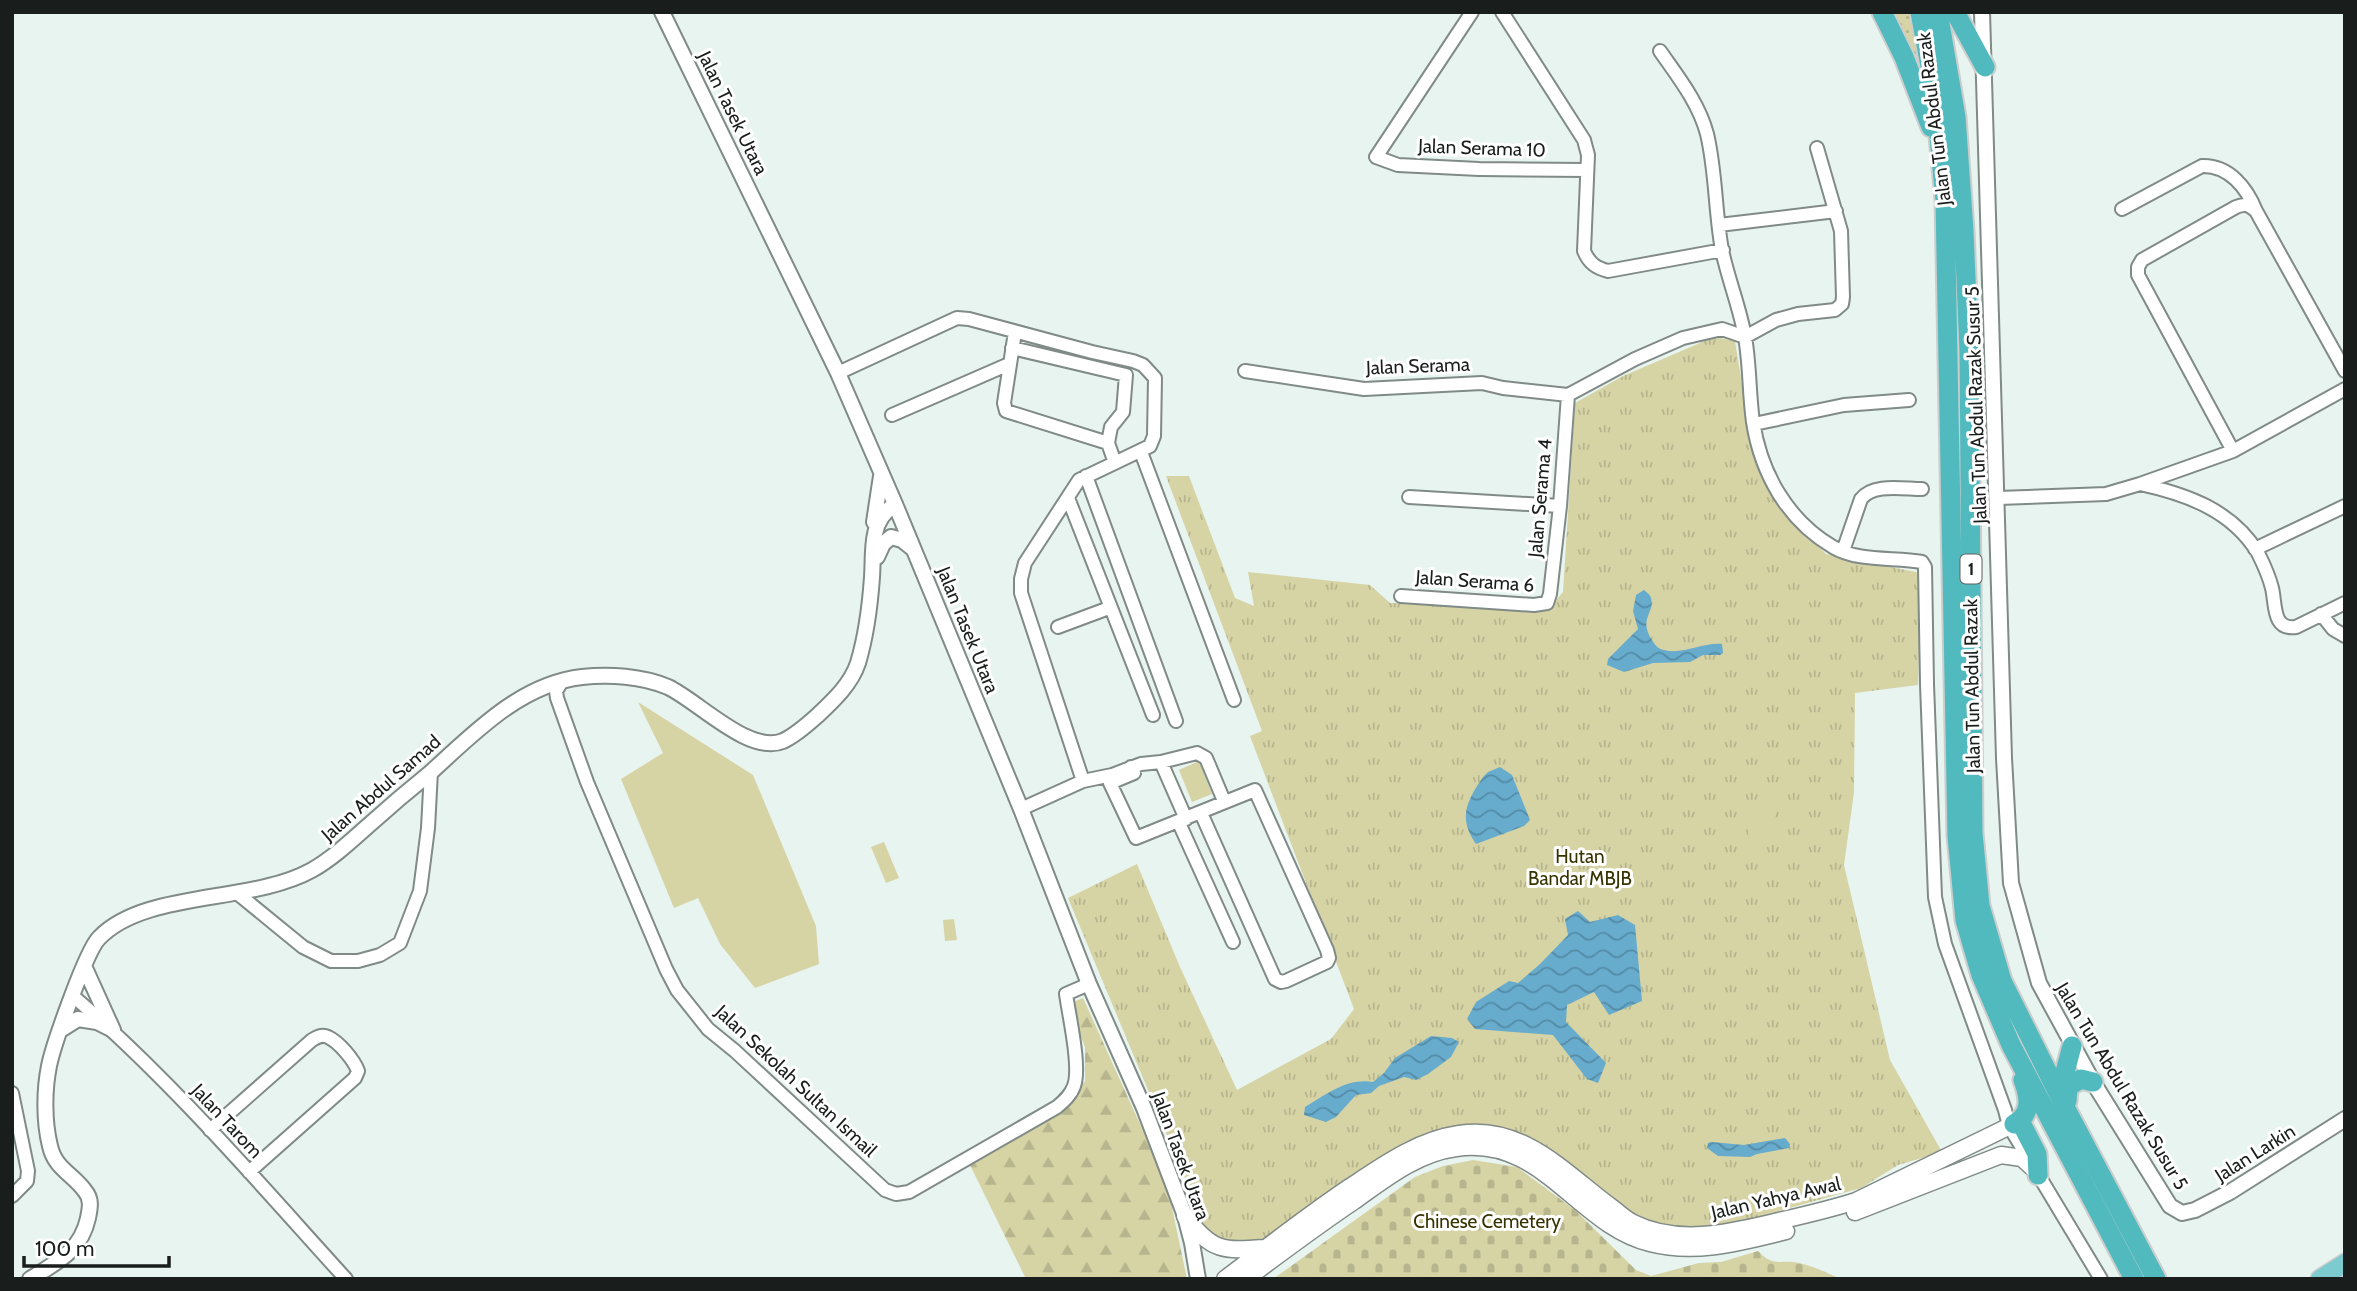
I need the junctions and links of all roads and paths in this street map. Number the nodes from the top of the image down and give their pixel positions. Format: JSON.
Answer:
{"nodes":[{"id":1,"x":662,"y":12,"type":"edge"},
{"id":2,"x":1472,"y":12,"type":"edge"},
{"id":3,"x":1502,"y":12,"type":"edge"},
{"id":4,"x":1882,"y":12,"type":"edge"},
{"id":5,"x":1920,"y":12,"type":"edge"},
{"id":6,"x":1938,"y":12,"type":"edge"},
{"id":7,"x":1955,"y":12,"type":"edge"},
{"id":8,"x":1982,"y":12,"type":"edge"},
{"id":9,"x":1660,"y":51,"type":"dead end"},
{"id":10,"x":1985,"y":67,"type":"junction"},
{"id":11,"x":1817,"y":148,"type":"dead end"},
{"id":12,"x":1587,"y":170,"type":"junction"},
{"id":13,"x":1945,"y":200,"type":"junction"},
{"id":14,"x":2122,"y":209,"type":"dead end"},
{"id":15,"x":1836,"y":211,"type":"junction"},
{"id":16,"x":2256,"y":211,"type":"junction"},
{"id":17,"x":1719,"y":225,"type":"junction"},
{"id":18,"x":1723,"y":250,"type":"junction"},
{"id":19,"x":1745,"y":337,"type":"junction"},
{"id":20,"x":1013,"y":340,"type":"junction"},
{"id":21,"x":1009,"y":364,"type":"junction"},
{"id":22,"x":1245,"y":371,"type":"dead end"},
{"id":23,"x":2345,"y":371,"type":"edge"},
{"id":24,"x":838,"y":373,"type":"junction"},
{"id":25,"x":2345,"y":389,"type":"edge"},
{"id":26,"x":1568,"y":395,"type":"junction"},
{"id":27,"x":1909,"y":400,"type":"dead end"},
{"id":28,"x":892,"y":415,"type":"dead end"},
{"id":29,"x":1754,"y":424,"type":"junction"},
{"id":30,"x":1154,"y":436,"type":"junction"},
{"id":31,"x":1108,"y":443,"type":"junction"},
{"id":32,"x":1166,"y":443,"type":"dead end"},
{"id":33,"x":2234,"y":451,"type":"junction"},
{"id":34,"x":1141,"y":452,"type":"junction"},
{"id":35,"x":1114,"y":460,"type":"junction"},
{"id":36,"x":881,"y":471,"type":"junction"},
{"id":37,"x":2175,"y":472,"type":"junction"},
{"id":38,"x":1088,"y":482,"type":"junction"},
{"id":39,"x":2140,"y":484,"type":"junction"},
{"id":40,"x":1922,"y":489,"type":"dead end"},
{"id":41,"x":2177,"y":493,"type":"junction"},
{"id":42,"x":1409,"y":497,"type":"dead end"},
{"id":43,"x":1998,"y":498,"type":"junction"},
{"id":44,"x":895,"y":504,"type":"junction"},
{"id":45,"x":1070,"y":504,"type":"junction"},
{"id":46,"x":1560,"y":506,"type":"junction"},
{"id":47,"x":2345,"y":506,"type":"edge"},
{"id":48,"x":874,"y":547,"type":"junction"},
{"id":49,"x":913,"y":549,"type":"junction"},
{"id":50,"x":2255,"y":549,"type":"junction"},
{"id":51,"x":1843,"y":551,"type":"junction"},
{"id":52,"x":873,"y":565,"type":"junction"},
{"id":53,"x":1401,"y":596,"type":"dead end"},
{"id":54,"x":2345,"y":603,"type":"edge"},
{"id":55,"x":1545,"y":604,"type":"joint"},
{"id":56,"x":1109,"y":608,"type":"junction"},
{"id":57,"x":2320,"y":614,"type":"junction"},
{"id":58,"x":1058,"y":627,"type":"dead end"},
{"id":59,"x":2345,"y":636,"type":"edge"},
{"id":60,"x":561,"y":683,"type":"junction"},
{"id":61,"x":1234,"y":700,"type":"dead end"},
{"id":62,"x":1153,"y":715,"type":"dead end"},
{"id":63,"x":1176,"y":721,"type":"dead end"},
{"id":64,"x":1161,"y":762,"type":"junction"},
{"id":65,"x":1132,"y":767,"type":"junction"},
{"id":66,"x":431,"y":771,"type":"junction"},
{"id":67,"x":1083,"y":781,"type":"junction"},
{"id":68,"x":1224,"y":801,"type":"junction"},
{"id":69,"x":1021,"y":810,"type":"junction"},
{"id":70,"x":1201,"y":813,"type":"junction"},
{"id":71,"x":1182,"y":821,"type":"junction"},
{"id":72,"x":1226,"y":869,"type":"junction"},
{"id":73,"x":1204,"y":879,"type":"junction"},
{"id":74,"x":237,"y":893,"type":"junction"},
{"id":75,"x":1233,"y":942,"type":"dead end"},
{"id":76,"x":84,"y":966,"type":"junction"},
{"id":77,"x":1088,"y":984,"type":"junction"},
{"id":78,"x":74,"y":996,"type":"junction"},
{"id":79,"x":62,"y":1029,"type":"junction"},
{"id":80,"x":113,"y":1030,"type":"junction"},
{"id":81,"x":2011,"y":1045,"type":"junction"},
{"id":82,"x":2072,"y":1046,"type":"junction"},
{"id":83,"x":2093,"y":1082,"type":"junction"},
{"id":84,"x":2068,"y":1087,"type":"junction"},
{"id":85,"x":12,"y":1093,"type":"edge"},
{"id":86,"x":2066,"y":1109,"type":"junction"},
{"id":87,"x":2345,"y":1119,"type":"edge"},
{"id":88,"x":2012,"y":1120,"type":"junction"},
{"id":89,"x":210,"y":1130,"type":"junction"},
{"id":90,"x":249,"y":1172,"type":"junction"},
{"id":91,"x":2036,"y":1172,"type":"junction"},
{"id":92,"x":12,"y":1196,"type":"edge"},
{"id":93,"x":2182,"y":1213,"type":"joint"},
{"id":94,"x":1185,"y":1216,"type":"junction"},
{"id":95,"x":1265,"y":1248,"type":"junction"},
{"id":96,"x":2345,"y":1263,"type":"edge"},
{"id":97,"x":30,"y":1279,"type":"edge"},
{"id":98,"x":346,"y":1279,"type":"edge"},
{"id":99,"x":1198,"y":1279,"type":"edge"},
{"id":100,"x":1225,"y":1279,"type":"edge"},
{"id":101,"x":1246,"y":1279,"type":"edge"},
{"id":102,"x":2101,"y":1279,"type":"edge"},
{"id":103,"x":2134,"y":1279,"type":"edge"},
{"id":104,"x":2157,"y":1279,"type":"edge"},
{"id":105,"x":2320,"y":1279,"type":"edge"}],
"edges":[{"from":1,"to":24,"type":"street","name":"Jalan Tasek Utara"},
{"from":2,"to":12,"type":"street","name":"Jalan Serama 10"},
{"from":3,"to":12,"type":"street"},
{"from":4,"to":13,"type":"highway"},
{"from":5,"to":13,"type":"highway","name":"Jalan Tun Abdul Razak","number":"1"},
{"from":6,"to":86,"type":"highway","name":"Jalan Tun Abdul Razak","number":"1"},
{"from":7,"to":10,"type":"highway"},
{"from":8,"to":10,"type":"street","name":"Jalan Tun Abdul Razak Susur 5"},
{"from":9,"to":17,"type":"street"},
{"from":10,"to":43,"type":"street","name":"Jalan Tun Abdul Razak Susur 5"},
{"from":11,"to":15,"type":"street"},
{"from":12,"to":18,"type":"street"},
{"from":13,"to":81,"type":"highway","name":"Jalan Tun Abdul Razak","number":"1"},
{"from":14,"to":16,"type":"street"},
{"from":15,"to":17,"type":"street"},
{"from":15,"to":19,"type":"street"},
{"from":16,"to":23,"type":"street"},
{"from":16,"to":33,"type":"street"},
{"from":17,"to":18,"type":"street"},
{"from":18,"to":19,"type":"street"},
{"from":19,"to":26,"type":"street"},
{"from":19,"to":29,"type":"street"},
{"from":20,"to":21,"type":"street"},
{"from":20,"to":24,"type":"street"},
{"from":20,"to":30,"type":"street"},
{"from":20,"to":31,"type":"street"},
{"from":21,"to":28,"type":"street"},
{"from":21,"to":31,"type":"street"},
{"from":22,"to":26,"type":"street","name":"Jalan Serama"},
{"from":24,"to":36,"type":"street","name":"Jalan Tasek Utara"},
{"from":25,"to":33,"type":"street"},
{"from":26,"to":46,"type":"street","name":"Jalan Serama 4"},
{"from":27,"to":29,"type":"street"},
{"from":29,"to":51,"type":"street"},
{"from":30,"to":32,"type":"street"},
{"from":30,"to":34,"type":"street"},
{"from":31,"to":35,"type":"street"},
{"from":33,"to":37,"type":"street"},
{"from":34,"to":35,"type":"street"},
{"from":34,"to":61,"type":"street"},
{"from":35,"to":38,"type":"street"},
{"from":36,"to":44,"type":"street","name":"Jalan Tasek Utara"},
{"from":36,"to":48,"type":"street"},
{"from":37,"to":39,"type":"street"},
{"from":37,"to":41,"type":"street"},
{"from":38,"to":45,"type":"street"},
{"from":38,"to":63,"type":"street"},
{"from":39,"to":41,"type":"street"},
{"from":39,"to":43,"type":"street"},
{"from":40,"to":51,"type":"street"},
{"from":41,"to":50,"type":"street"},
{"from":42,"to":46,"type":"street"},
{"from":43,"to":82,"type":"street","name":"Jalan Tun Abdul Razak Susur 5"},
{"from":44,"to":48,"type":"street","name":"Jalan Abdul Samad"},
{"from":44,"to":49,"type":"street","name":"Jalan Tasek Utara"},
{"from":45,"to":56,"type":"street"},
{"from":45,"to":67,"type":"street"},
{"from":46,"to":55,"type":"street","name":"Jalan Serama 4"},
{"from":47,"to":50,"type":"street"},
{"from":48,"to":52,"type":"street","name":"Jalan Abdul Samad"},
{"from":49,"to":52,"type":"street"},
{"from":49,"to":69,"type":"street","name":"Jalan Tasek Utara"},
{"from":50,"to":57,"type":"street"},
{"from":51,"to":88,"type":"street"},
{"from":52,"to":60,"type":"street","name":"Jalan Abdul Samad"},
{"from":53,"to":55,"type":"street","name":"Jalan Serama 6"},
{"from":54,"to":57,"type":"street"},
{"from":56,"to":58,"type":"street"},
{"from":56,"to":62,"type":"street"},
{"from":57,"to":59,"type":"street"},
{"from":60,"to":66,"type":"street","name":"Jalan Abdul Samad"},
{"from":60,"to":77,"type":"street","name":"Jalan Sekolah Sultan Ismail"},
{"from":64,"to":65,"type":"street"},
{"from":64,"to":68,"type":"street"},
{"from":64,"to":71,"type":"street"},
{"from":65,"to":67,"type":"street"},
{"from":65,"to":71,"type":"street"},
{"from":66,"to":74,"type":"street","name":"Jalan Abdul Samad"},
{"from":66,"to":74,"type":"street"},
{"from":67,"to":69,"type":"street"},
{"from":68,"to":70,"type":"street"},
{"from":68,"to":72,"type":"street"},
{"from":69,"to":77,"type":"street","name":"Jalan Tasek Utara"},
{"from":70,"to":71,"type":"street"},
{"from":70,"to":72,"type":"street"},
{"from":71,"to":73,"type":"street"},
{"from":72,"to":73,"type":"street"},
{"from":73,"to":75,"type":"street"},
{"from":74,"to":76,"type":"street","name":"Jalan Abdul Samad"},
{"from":76,"to":78,"type":"street","name":"Jalan Abdul Samad"},
{"from":76,"to":80,"type":"street"},
{"from":77,"to":94,"type":"street","name":"Jalan Tasek Utara"},
{"from":78,"to":79,"type":"street","name":"Jalan Abdul Samad"},
{"from":78,"to":80,"type":"street","name":"Jalan Tarom"},
{"from":79,"to":80,"type":"street"},
{"from":79,"to":97,"type":"street","name":"Jalan Abdul Samad"},
{"from":80,"to":89,"type":"street","name":"Jalan Tarom"},
{"from":81,"to":88,"type":"highway"},
{"from":81,"to":103,"type":"highway","name":"Jalan Tun Abdul Razak","number":"1"},
{"from":82,"to":83,"type":"street","name":"Jalan Tun Abdul Razak Susur 5"},
{"from":82,"to":84,"type":"highway"},
{"from":83,"to":84,"type":"highway"},
{"from":83,"to":93,"type":"street","name":"Jalan Tun Abdul Razak Susur 5"},
{"from":84,"to":86,"type":"highway"},
{"from":85,"to":92,"type":"street"},
{"from":86,"to":104,"type":"highway","name":"Jalan Tun Abdul Razak","number":"1"},
{"from":87,"to":93,"type":"street","name":"Jalan Larkin"},
{"from":88,"to":91,"type":"highway"},
{"from":88,"to":95,"type":"main road","name":"Jalan Yahya Awal"},
{"from":89,"to":90,"type":"street","name":"Jalan Tarom"},
{"from":89,"to":90,"type":"street"},
{"from":90,"to":98,"type":"street","name":"Jalan Tarom"},
{"from":91,"to":101,"type":"main road","name":"Jalan Yahya Awal"},
{"from":91,"to":102,"type":"street"},
{"from":94,"to":95,"type":"main road"},
{"from":94,"to":99,"type":"street","name":"Jalan Tasek Utara"},
{"from":95,"to":100,"type":"main road","name":"Jalan Yahya Awal"},
{"from":96,"to":105,"type":"main road"}]}
